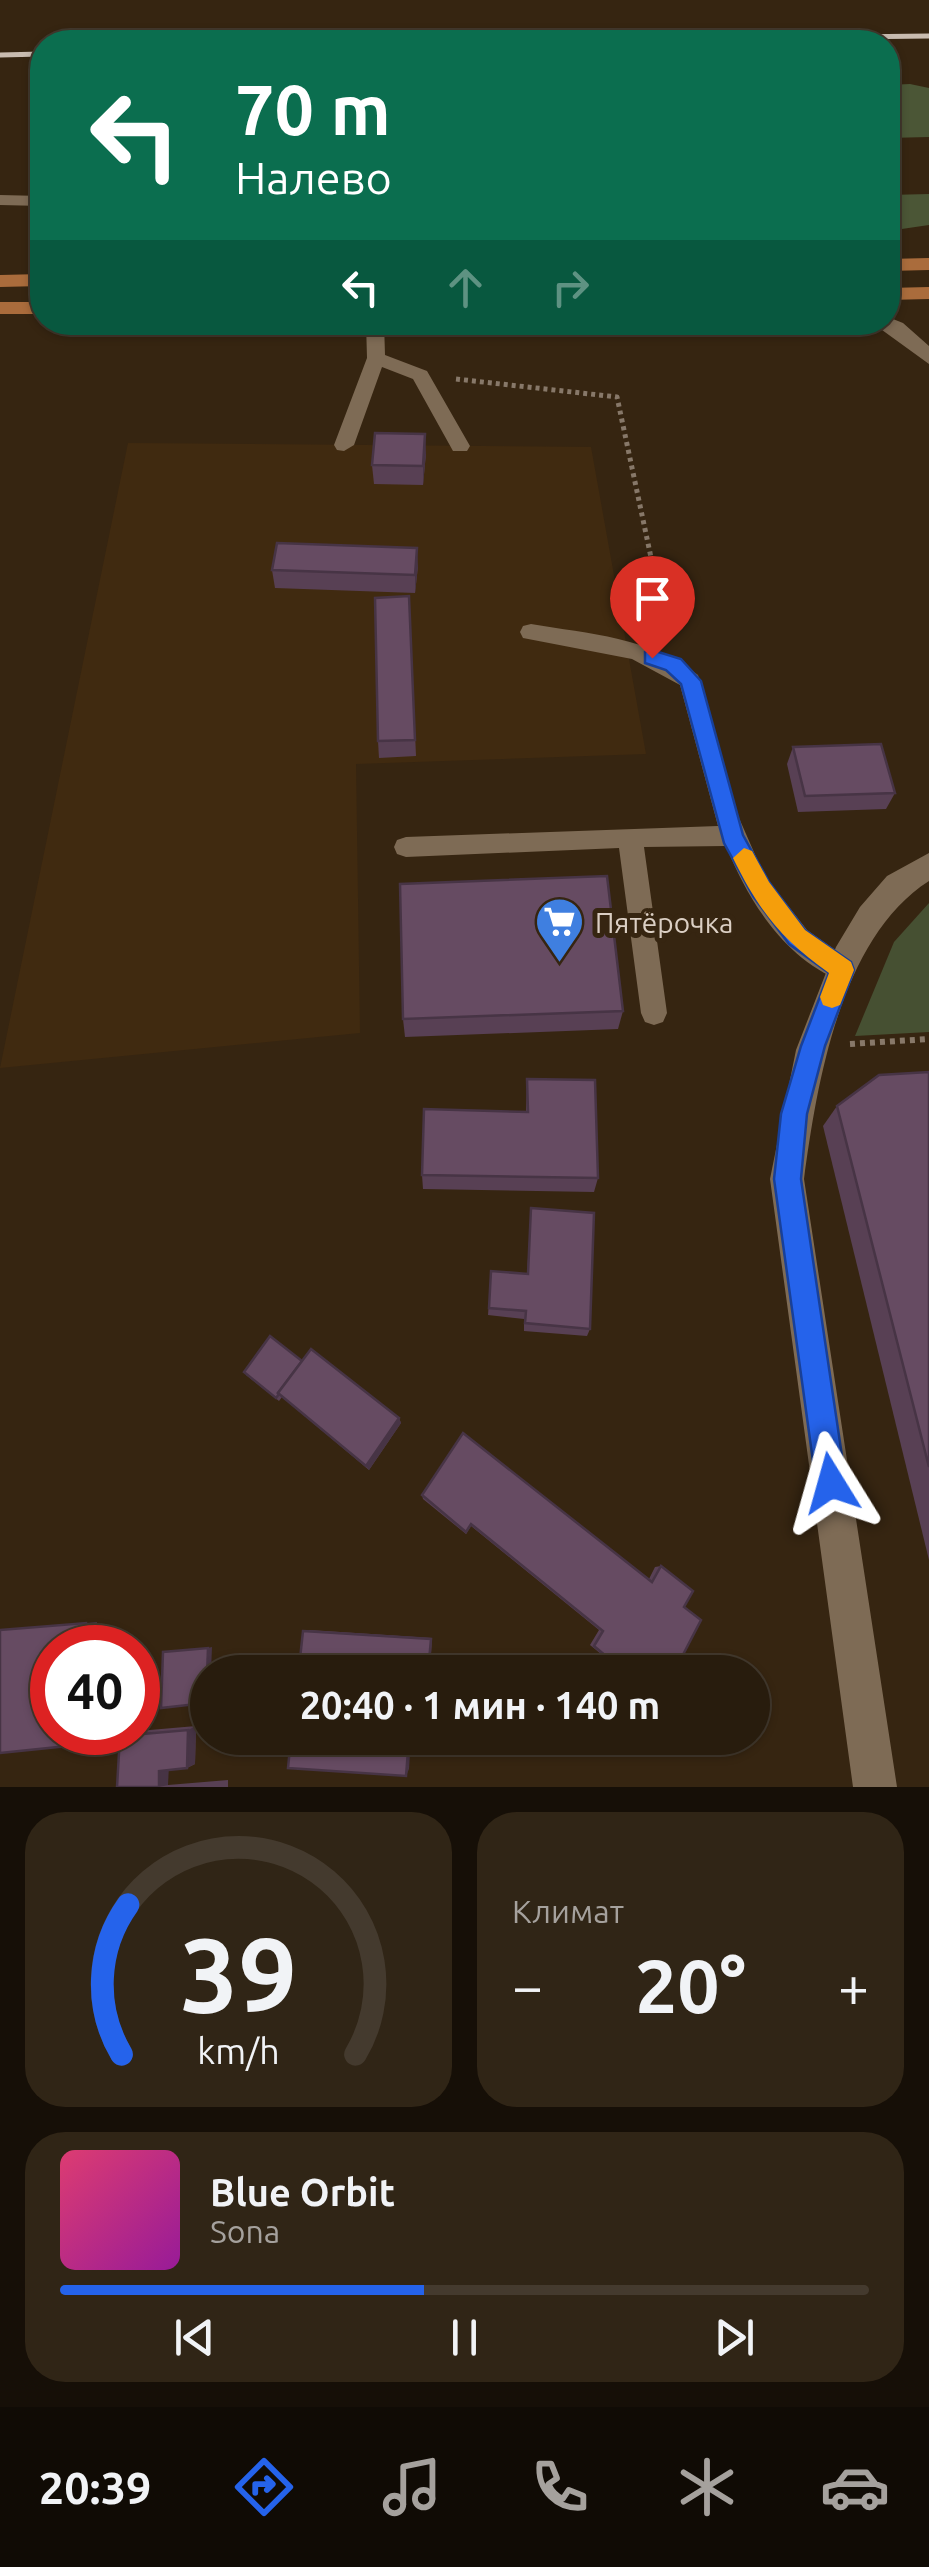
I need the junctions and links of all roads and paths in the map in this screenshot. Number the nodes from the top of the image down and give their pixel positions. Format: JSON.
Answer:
{"nodes":[{"id":1,"x":0,"y":200,"type":"edge"},
{"id":2,"x":30,"y":200,"type":"edge"},
{"id":3,"x":929,"y":264,"type":"edge"},
{"id":4,"x":900,"y":265,"type":"edge"},
{"id":5,"x":30,"y":280,"type":"edge"},
{"id":6,"x":0,"y":281,"type":"edge"},
{"id":7,"x":929,"y":293,"type":"edge"},
{"id":8,"x":900,"y":294,"type":"edge"},
{"id":9,"x":0,"y":308,"type":"edge"},
{"id":10,"x":30,"y":308,"type":"edge"},
{"id":11,"x":900,"y":332,"type":"edge"},
{"id":12,"x":375,"y":335,"type":"edge"},
{"id":13,"x":929,"y":356,"type":"edge"},
{"id":14,"x":376,"y":358,"type":"junction"},
{"id":15,"x":420,"y":375,"type":"junction"},
{"id":16,"x":344,"y":445,"type":"dead end"},
{"id":17,"x":460,"y":446,"type":"dead end"},
{"id":18,"x":531,"y":632,"type":"dead end"},
{"id":19,"x":674,"y":664,"type":"junction"},
{"id":20,"x":732,"y":836,"type":"junction"},
{"id":21,"x":630,"y":838,"type":"junction"},
{"id":22,"x":406,"y":847,"type":"dead end"},
{"id":23,"x":929,"y":865,"type":"edge"},
{"id":24,"x":842,"y":970,"type":"junction"},
{"id":25,"x":654,"y":1013,"type":"dead end"},
{"id":26,"x":929,"y":1039,"type":"edge"},
{"id":27,"x":813,"y":1046,"type":"junction"},
{"id":28,"x":875,"y":1787,"type":"edge"}],
"edges":[{"from":1,"to":2,"type":"lane"},
{"from":3,"to":4,"type":"main road"},
{"from":5,"to":6,"type":"main road"},
{"from":7,"to":8,"type":"main road"},
{"from":9,"to":10,"type":"main road"},
{"from":11,"to":13,"type":"street"},
{"from":12,"to":14,"type":"lane"},
{"from":14,"to":15,"type":"lane"},
{"from":14,"to":16,"type":"lane"},
{"from":15,"to":17,"type":"lane"},
{"from":15,"to":19,"type":"path"},
{"from":18,"to":19,"type":"lane"},
{"from":19,"to":20,"type":"lane"},
{"from":20,"to":21,"type":"lane"},
{"from":20,"to":24,"type":"lane"},
{"from":21,"to":22,"type":"lane"},
{"from":21,"to":25,"type":"lane"},
{"from":23,"to":24,"type":"street"},
{"from":24,"to":27,"type":"street"},
{"from":26,"to":27,"type":"path"},
{"from":27,"to":28,"type":"street"}]}
